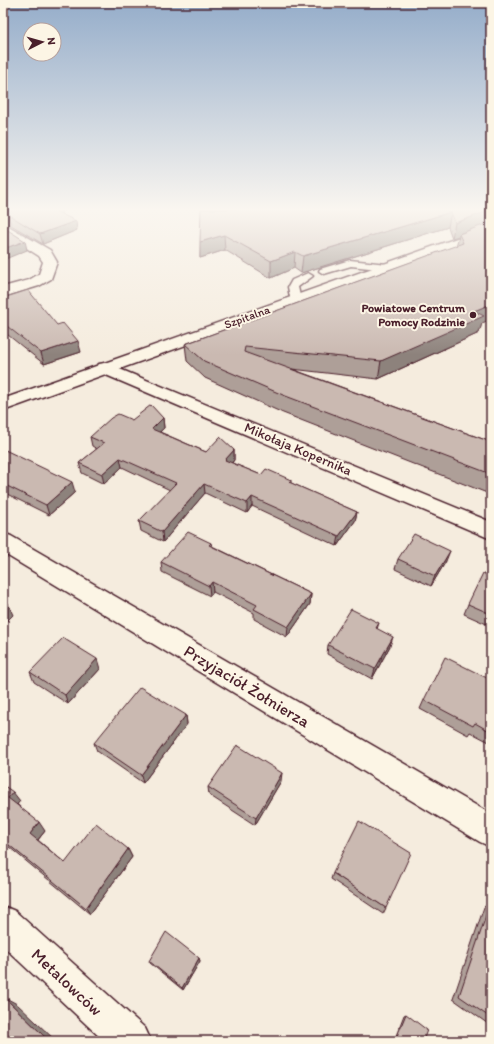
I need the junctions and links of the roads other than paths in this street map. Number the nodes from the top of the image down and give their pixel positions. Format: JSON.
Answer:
{"nodes":[{"id":1,"x":47,"y":258,"type":"edge"},
{"id":2,"x":413,"y":258,"type":"edge"},
{"id":3,"x":387,"y":267,"type":"junction"},
{"id":4,"x":324,"y":271,"type":"edge"},
{"id":5,"x":308,"y":276,"type":"edge"},
{"id":6,"x":3,"y":292,"type":"edge"},
{"id":7,"x":295,"y":300,"type":"junction"},
{"id":8,"x":105,"y":368,"type":"junction"},
{"id":9,"x":3,"y":405,"type":"edge"},
{"id":10,"x":491,"y":530,"type":"edge"},
{"id":11,"x":3,"y":542,"type":"edge"},
{"id":12,"x":491,"y":831,"type":"edge"},
{"id":13,"x":3,"y":923,"type":"edge"},
{"id":14,"x":132,"y":1041,"type":"edge"}],
"edges":[{"from":1,"to":6,"type":"street"},
{"from":2,"to":3,"type":"street","name":"Szpitalna"},
{"from":3,"to":4,"type":"lane"},
{"from":3,"to":7,"type":"street","name":"Szpitalna"},
{"from":5,"to":7,"type":"lane"},
{"from":7,"to":8,"type":"street","name":"Szpitalna"},
{"from":8,"to":9,"type":"street","name":"Szpitalna"},
{"from":8,"to":10,"type":"street","name":"Mikołaja Kopernika"},
{"from":11,"to":12,"type":"street","name":"Przyjaciół Żołnierza"},
{"from":13,"to":14,"type":"street","name":"Metalowców"}]}
